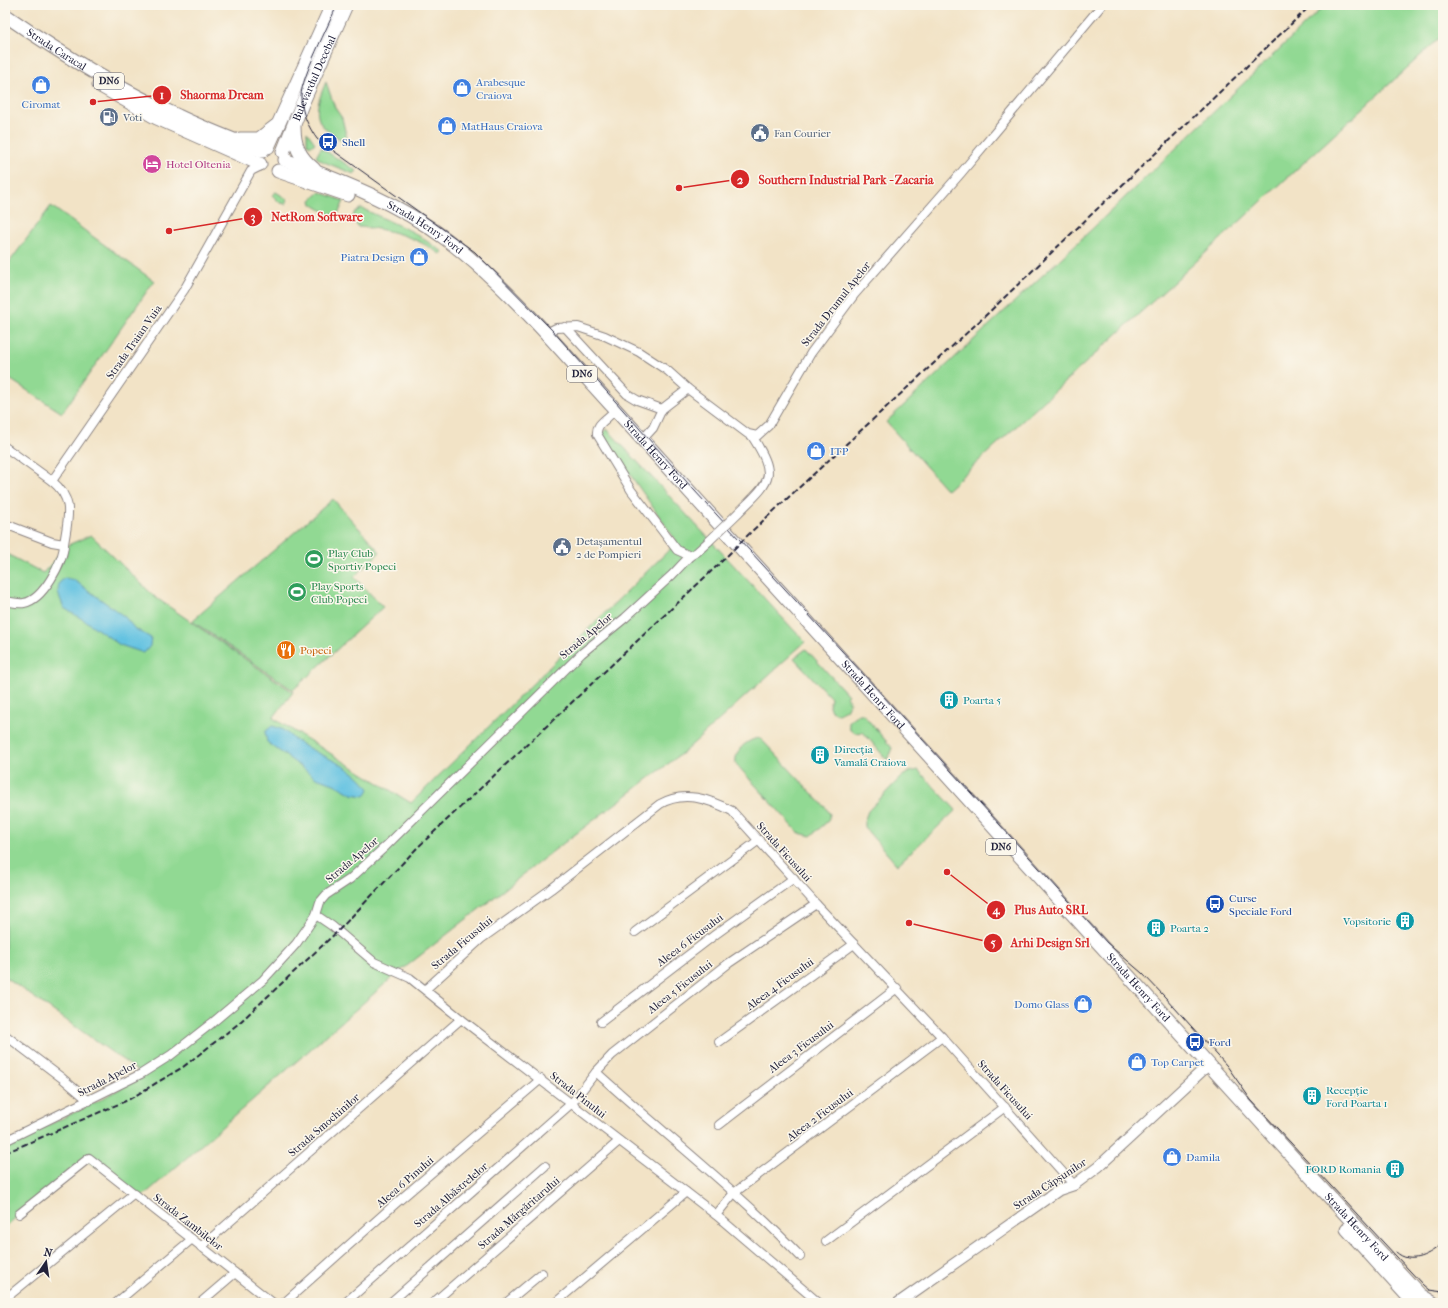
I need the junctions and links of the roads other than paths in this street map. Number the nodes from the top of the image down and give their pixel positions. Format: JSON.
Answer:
{"nodes":[{"id":1,"x":332,"y":5,"type":"edge"},
{"id":2,"x":346,"y":5,"type":"edge"},
{"id":3,"x":1102,"y":5,"type":"edge"},
{"id":4,"x":5,"y":15,"type":"edge"},
{"id":5,"x":5,"y":25,"type":"edge"},
{"id":6,"x":294,"y":122,"type":"junction"},
{"id":7,"x":277,"y":125,"type":"junction"},
{"id":8,"x":220,"y":134,"type":"junction"},
{"id":9,"x":265,"y":149,"type":"junction"},
{"id":10,"x":282,"y":161,"type":"junction"},
{"id":11,"x":260,"y":165,"type":"junction"},
{"id":12,"x":321,"y":175,"type":"junction"},
{"id":13,"x":566,"y":327,"type":"junction"},
{"id":14,"x":546,"y":333,"type":"junction"},
{"id":15,"x":688,"y":389,"type":"junction"},
{"id":16,"x":662,"y":409,"type":"junction"},
{"id":17,"x":610,"y":415,"type":"junction"},
{"id":18,"x":752,"y":436,"type":"junction"},
{"id":19,"x":642,"y":440,"type":"junction"},
{"id":20,"x":5,"y":446,"type":"edge"},
{"id":21,"x":52,"y":481,"type":"junction"},
{"id":22,"x":5,"y":524,"type":"edge"},
{"id":23,"x":64,"y":544,"type":"junction"},
{"id":24,"x":690,"y":556,"type":"junction"},
{"id":25,"x":5,"y":601,"type":"edge"},
{"id":26,"x":758,"y":840,"type":"junction"},
{"id":27,"x":794,"y":878,"type":"junction"},
{"id":28,"x":816,"y":904,"type":"junction"},
{"id":29,"x":316,"y":915,"type":"junction"},
{"id":30,"x":635,"y":932,"type":"dead end"},
{"id":31,"x":854,"y":944,"type":"junction"},
{"id":32,"x":897,"y":988,"type":"junction"},
{"id":33,"x":426,"y":989,"type":"junction"},
{"id":34,"x":461,"y":1019,"type":"junction"},
{"id":35,"x":601,"y":1022,"type":"dead end"},
{"id":36,"x":5,"y":1035,"type":"edge"},
{"id":37,"x":942,"y":1036,"type":"junction"},
{"id":38,"x":719,"y":1042,"type":"dead end"},
{"id":39,"x":1203,"y":1070,"type":"junction"},
{"id":40,"x":596,"y":1072,"type":"junction"},
{"id":41,"x":541,"y":1079,"type":"junction"},
{"id":42,"x":89,"y":1101,"type":"junction"},
{"id":43,"x":572,"y":1103,"type":"junction"},
{"id":44,"x":1005,"y":1106,"type":"junction"},
{"id":45,"x":719,"y":1125,"type":"dead end"},
{"id":46,"x":618,"y":1140,"type":"junction"},
{"id":47,"x":5,"y":1141,"type":"edge"},
{"id":48,"x":545,"y":1166,"type":"dead end"},
{"id":49,"x":1074,"y":1185,"type":"junction"},
{"id":50,"x":686,"y":1192,"type":"junction"},
{"id":51,"x":734,"y":1193,"type":"junction"},
{"id":52,"x":133,"y":1194,"type":"junction"},
{"id":53,"x":19,"y":1214,"type":"dead end"},
{"id":54,"x":716,"y":1214,"type":"junction"},
{"id":55,"x":192,"y":1239,"type":"junction"},
{"id":56,"x":826,"y":1241,"type":"dead end"},
{"id":57,"x":201,"y":1247,"type":"junction"},
{"id":58,"x":800,"y":1256,"type":"dead end"},
{"id":59,"x":235,"y":1273,"type":"junction"},
{"id":60,"x":542,"y":1273,"type":"dead end"},
{"id":61,"x":5,"y":1299,"type":"edge"},
{"id":62,"x":269,"y":1302,"type":"edge"},
{"id":63,"x":116,"y":1303,"type":"edge"},
{"id":64,"x":200,"y":1303,"type":"edge"},
{"id":65,"x":284,"y":1303,"type":"edge"},
{"id":66,"x":345,"y":1303,"type":"edge"},
{"id":67,"x":390,"y":1303,"type":"edge"},
{"id":68,"x":433,"y":1303,"type":"edge"},
{"id":69,"x":506,"y":1303,"type":"edge"},
{"id":70,"x":555,"y":1303,"type":"edge"},
{"id":71,"x":819,"y":1303,"type":"edge"},
{"id":72,"x":898,"y":1303,"type":"edge"},
{"id":73,"x":1414,"y":1303,"type":"edge"},
{"id":74,"x":1433,"y":1303,"type":"edge"}],
"edges":[{"from":1,"to":7,"type":"main road","name":"Bulevardul Decebal"},
{"from":2,"to":6,"type":"main road","name":"Bulevardul Decebal"},
{"from":3,"to":18,"type":"street","name":"Strada Drumul Apelor"},
{"from":4,"to":8,"type":"main road","name":"Strada Caracal","number":"DN6"},
{"from":5,"to":11,"type":"main road","name":"Strada Caracal","number":"DN6"},
{"from":6,"to":10,"type":"main road","name":"Bulevardul Decebal"},
{"from":6,"to":12,"type":"main road"},
{"from":7,"to":8,"type":"main road"},
{"from":7,"to":9,"type":"main road","name":"Bulevardul Decebal"},
{"from":8,"to":9,"type":"main road","name":"Strada Caracal","number":"DN6"},
{"from":9,"to":10,"type":"main road","number":"DN6"},
{"from":9,"to":11,"type":"main road"},
{"from":10,"to":11,"type":"main road","number":"DN6"},
{"from":10,"to":12,"type":"main road","name":"Strada Henry Ford","number":"DN6"},
{"from":10,"to":17,"type":"main road","name":"Strada Henry Ford","number":"DN6"},
{"from":11,"to":21,"type":"street","name":"Strada Traian Vuia"},
{"from":12,"to":14,"type":"main road","name":"Strada Henry Ford","number":"DN6"},
{"from":13,"to":14,"type":"street"},
{"from":13,"to":15,"type":"street"},
{"from":13,"to":16,"type":"street"},
{"from":14,"to":19,"type":"main road","name":"Strada Henry Ford","number":"DN6"},
{"from":15,"to":16,"type":"street"},
{"from":15,"to":18,"type":"street"},
{"from":16,"to":19,"type":"street"},
{"from":17,"to":24,"type":"street"},
{"from":17,"to":39,"type":"main road","name":"Strada Henry Ford","number":"DN6"},
{"from":18,"to":24,"type":"street","name":"Strada Apelor","bridge":true},
{"from":19,"to":74,"type":"main road","name":"Strada Henry Ford","number":"DN6"},
{"from":20,"to":21,"type":"street"},
{"from":21,"to":23,"type":"street"},
{"from":22,"to":23,"type":"street"},
{"from":23,"to":25,"type":"street"},
{"from":24,"to":29,"type":"street","name":"Strada Apelor"},
{"from":26,"to":27,"type":"street","name":"Strada Ficusului"},
{"from":26,"to":30,"type":"street"},
{"from":26,"to":33,"type":"street","name":"Strada Ficusului"},
{"from":27,"to":28,"type":"street","name":"Strada Ficusului"},
{"from":27,"to":35,"type":"street","name":"Aleea 6 Ficusului"},
{"from":28,"to":31,"type":"street","name":"Strada Ficusului"},
{"from":28,"to":40,"type":"street","name":"Aleea 5 Ficusului"},
{"from":29,"to":33,"type":"street","name":"Strada Pinului"},
{"from":29,"to":42,"type":"street","name":"Strada Apelor"},
{"from":31,"to":32,"type":"street","name":"Strada Ficusului"},
{"from":31,"to":38,"type":"street","name":"Aleea 4 Ficusului"},
{"from":32,"to":37,"type":"street","name":"Strada Ficusului"},
{"from":32,"to":45,"type":"street","name":"Aleea 3 Ficusului"},
{"from":33,"to":34,"type":"street","name":"Strada Pinului"},
{"from":34,"to":41,"type":"street","name":"Strada Pinului"},
{"from":34,"to":57,"type":"street","name":"Strada Smochinilor"},
{"from":36,"to":42,"type":"street"},
{"from":37,"to":44,"type":"street","name":"Strada Ficusului"},
{"from":37,"to":51,"type":"street","name":"Aleea 2 Ficusului"},
{"from":39,"to":49,"type":"street","name":"Strada Căpșunilor"},
{"from":39,"to":73,"type":"main road","name":"Strada Henry Ford","number":"DN6"},
{"from":40,"to":43,"type":"street","name":"Aleea 5 Ficusului"},
{"from":40,"to":51,"type":"street"},
{"from":41,"to":43,"type":"street","name":"Strada Pinului"},
{"from":41,"to":65,"type":"street","name":"Aleea 6 Pinului"},
{"from":42,"to":47,"type":"street","name":"Strada Apelor"},
{"from":43,"to":46,"type":"street","name":"Strada Pinului"},
{"from":43,"to":66,"type":"street","name":"Strada Albăstrelelor"},
{"from":44,"to":49,"type":"street","name":"Strada Ficusului"},
{"from":44,"to":56,"type":"street"},
{"from":46,"to":50,"type":"street","name":"Strada Pinului"},
{"from":46,"to":68,"type":"street","name":"Strada Mărgăritarului"},
{"from":48,"to":67,"type":"street"},
{"from":49,"to":72,"type":"street","name":"Strada Căpșunilor"},
{"from":50,"to":54,"type":"street","name":"Strada Pinului"},
{"from":50,"to":70,"type":"street"},
{"from":51,"to":54,"type":"street","name":"Aleea 2 Ficusului"},
{"from":51,"to":58,"type":"street"},
{"from":52,"to":53,"type":"street","name":"Strada Zambilelor"},
{"from":52,"to":55,"type":"street","name":"Strada Zambilelor"},
{"from":52,"to":61,"type":"street"},
{"from":54,"to":71,"type":"street","name":"Strada Pinului"},
{"from":55,"to":57,"type":"street","name":"Strada Zambilelor"},
{"from":55,"to":63,"type":"street"},
{"from":57,"to":59,"type":"street","name":"Strada Zambilelor"},
{"from":59,"to":62,"type":"street","name":"Strada Zambilelor"},
{"from":59,"to":64,"type":"street"},
{"from":60,"to":69,"type":"street"}]}
